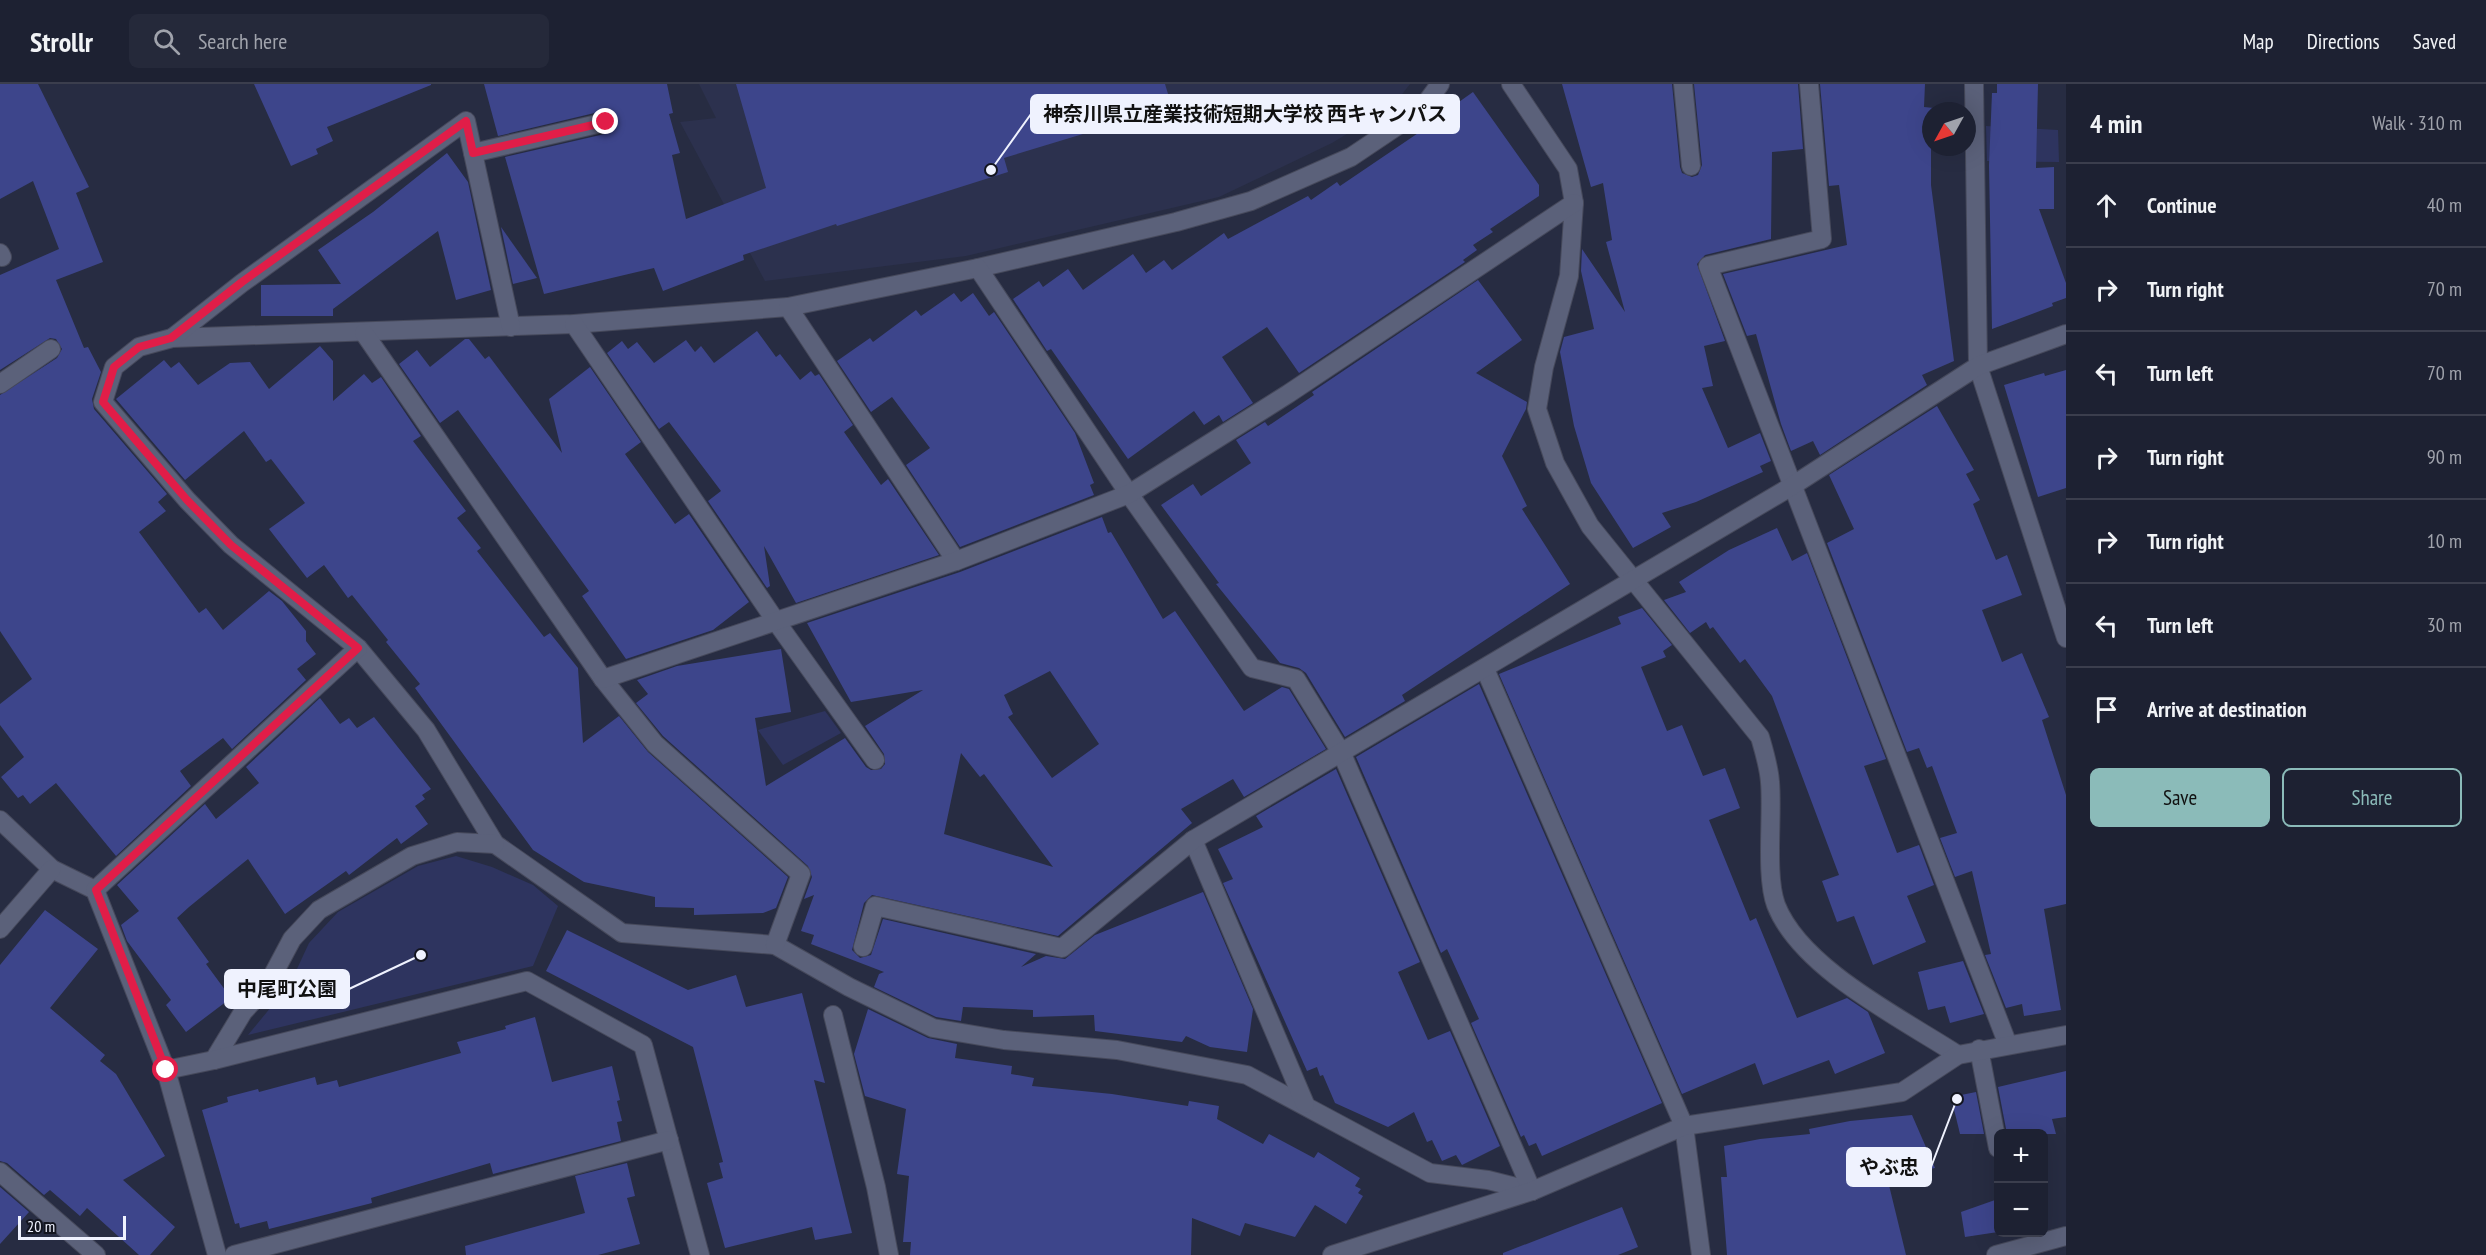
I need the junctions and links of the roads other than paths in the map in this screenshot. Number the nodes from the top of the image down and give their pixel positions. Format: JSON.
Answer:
{"nodes":[{"id":1,"x":1440,"y":84,"type":"edge"},
{"id":2,"x":1511,"y":84,"type":"edge"},
{"id":3,"x":1683,"y":84,"type":"edge"},
{"id":4,"x":1809,"y":84,"type":"edge"},
{"id":5,"x":1974,"y":84,"type":"edge"},
{"id":6,"x":606,"y":122,"type":"dead end"},
{"id":7,"x":473,"y":153,"type":"junction"},
{"id":8,"x":1691,"y":166,"type":"dead end"},
{"id":9,"x":1574,"y":203,"type":"junction"},
{"id":10,"x":978,"y":268,"type":"junction"},
{"id":11,"x":788,"y":307,"type":"junction"},
{"id":12,"x":574,"y":324,"type":"junction"},
{"id":13,"x":511,"y":327,"type":"junction"},
{"id":14,"x":364,"y":333,"type":"junction"},
{"id":15,"x":2066,"y":334,"type":"edge"},
{"id":16,"x":171,"y":338,"type":"junction"},
{"id":17,"x":51,"y":348,"type":"dead end"},
{"id":18,"x":1978,"y":366,"type":"junction"},
{"id":19,"x":0,"y":384,"type":"edge"},
{"id":20,"x":1792,"y":486,"type":"junction"},
{"id":21,"x":1129,"y":494,"type":"junction"},
{"id":22,"x":956,"y":561,"type":"junction"},
{"id":23,"x":1632,"y":579,"type":"junction"},
{"id":24,"x":775,"y":620,"type":"junction"},
{"id":25,"x":2066,"y":638,"type":"edge"},
{"id":26,"x":358,"y":648,"type":"junction"},
{"id":27,"x":1485,"y":669,"type":"junction"},
{"id":28,"x":603,"y":679,"type":"junction"},
{"id":29,"x":1342,"y":754,"type":"junction"},
{"id":30,"x":875,"y":760,"type":"dead end"},
{"id":31,"x":0,"y":820,"type":"edge"},
{"id":32,"x":1193,"y":840,"type":"junction"},
{"id":33,"x":495,"y":844,"type":"junction"},
{"id":34,"x":52,"y":869,"type":"junction"},
{"id":35,"x":96,"y":890,"type":"junction"},
{"id":36,"x":0,"y":929,"type":"edge"},
{"id":37,"x":775,"y":945,"type":"junction"},
{"id":38,"x":862,"y":947,"type":"dead end"},
{"id":39,"x":823,"y":970,"type":"junction"},
{"id":40,"x":828,"y":989,"type":"dead end"},
{"id":41,"x":833,"y":1015,"type":"dead end"},
{"id":42,"x":2066,"y":1035,"type":"edge"},
{"id":43,"x":2008,"y":1045,"type":"junction"},
{"id":44,"x":1979,"y":1049,"type":"junction"},
{"id":45,"x":1958,"y":1054,"type":"junction"},
{"id":46,"x":214,"y":1060,"type":"junction"},
{"id":47,"x":166,"y":1070,"type":"junction"},
{"id":48,"x":1305,"y":1104,"type":"junction"},
{"id":49,"x":1684,"y":1126,"type":"junction"},
{"id":50,"x":1994,"y":1129,"type":"edge"},
{"id":51,"x":669,"y":1140,"type":"junction"},
{"id":52,"x":0,"y":1172,"type":"edge"},
{"id":53,"x":1532,"y":1191,"type":"junction"},
{"id":54,"x":2066,"y":1236,"type":"edge"},
{"id":55,"x":2018,"y":1245,"type":"edge"},
{"id":56,"x":96,"y":1255,"type":"edge"},
{"id":57,"x":218,"y":1255,"type":"edge"},
{"id":58,"x":234,"y":1255,"type":"edge"},
{"id":59,"x":700,"y":1255,"type":"edge"},
{"id":60,"x":889,"y":1255,"type":"edge"},
{"id":61,"x":1332,"y":1255,"type":"edge"},
{"id":62,"x":1701,"y":1255,"type":"edge"},
{"id":63,"x":1996,"y":1255,"type":"edge"}],
"edges":[{"from":1,"to":10,"type":"street"},
{"from":2,"to":9,"type":"street"},
{"from":3,"to":8,"type":"street"},
{"from":4,"to":20,"type":"street"},
{"from":5,"to":18,"type":"street"},
{"from":6,"to":7,"type":"street"},
{"from":7,"to":13,"type":"street"},
{"from":7,"to":16,"type":"street"},
{"from":9,"to":21,"type":"street"},
{"from":9,"to":23,"type":"street"},
{"from":10,"to":11,"type":"street"},
{"from":10,"to":21,"type":"street"},
{"from":11,"to":12,"type":"street"},
{"from":11,"to":22,"type":"street"},
{"from":12,"to":13,"type":"street"},
{"from":12,"to":24,"type":"street"},
{"from":13,"to":14,"type":"street"},
{"from":14,"to":16,"type":"street"},
{"from":14,"to":28,"type":"street"},
{"from":15,"to":18,"type":"street"},
{"from":16,"to":26,"type":"street"},
{"from":17,"to":19,"type":"street"},
{"from":18,"to":20,"type":"street"},
{"from":18,"to":25,"type":"street"},
{"from":20,"to":23,"type":"street"},
{"from":20,"to":43,"type":"street"},
{"from":21,"to":22,"type":"street"},
{"from":21,"to":29,"type":"street"},
{"from":22,"to":24,"type":"street"},
{"from":23,"to":27,"type":"street"},
{"from":23,"to":45,"type":"street"},
{"from":24,"to":28,"type":"street"},
{"from":24,"to":30,"type":"street"},
{"from":26,"to":33,"type":"street"},
{"from":26,"to":35,"type":"street"},
{"from":27,"to":29,"type":"street"},
{"from":27,"to":49,"type":"street"},
{"from":28,"to":37,"type":"street"},
{"from":29,"to":32,"type":"street"},
{"from":29,"to":53,"type":"street"},
{"from":31,"to":34,"type":"street"},
{"from":32,"to":38,"type":"street"},
{"from":32,"to":48,"type":"street"},
{"from":33,"to":37,"type":"street"},
{"from":33,"to":46,"type":"street"},
{"from":34,"to":35,"type":"street"},
{"from":34,"to":36,"type":"street"},
{"from":35,"to":47,"type":"street"},
{"from":37,"to":39,"type":"street"},
{"from":39,"to":40,"type":"street"},
{"from":39,"to":48,"type":"street"},
{"from":41,"to":60,"type":"street"},
{"from":42,"to":43,"type":"street"},
{"from":43,"to":44,"type":"street"},
{"from":44,"to":45,"type":"street"},
{"from":44,"to":50,"type":"street"},
{"from":45,"to":49,"type":"street"},
{"from":46,"to":47,"type":"street"},
{"from":46,"to":51,"type":"street"},
{"from":47,"to":57,"type":"street"},
{"from":48,"to":53,"type":"street"},
{"from":49,"to":53,"type":"street"},
{"from":49,"to":62,"type":"street"},
{"from":51,"to":58,"type":"street"},
{"from":51,"to":59,"type":"street"},
{"from":52,"to":56,"type":"street"},
{"from":53,"to":61,"type":"street"},
{"from":54,"to":55,"type":"street"},
{"from":55,"to":63,"type":"street"}]}
